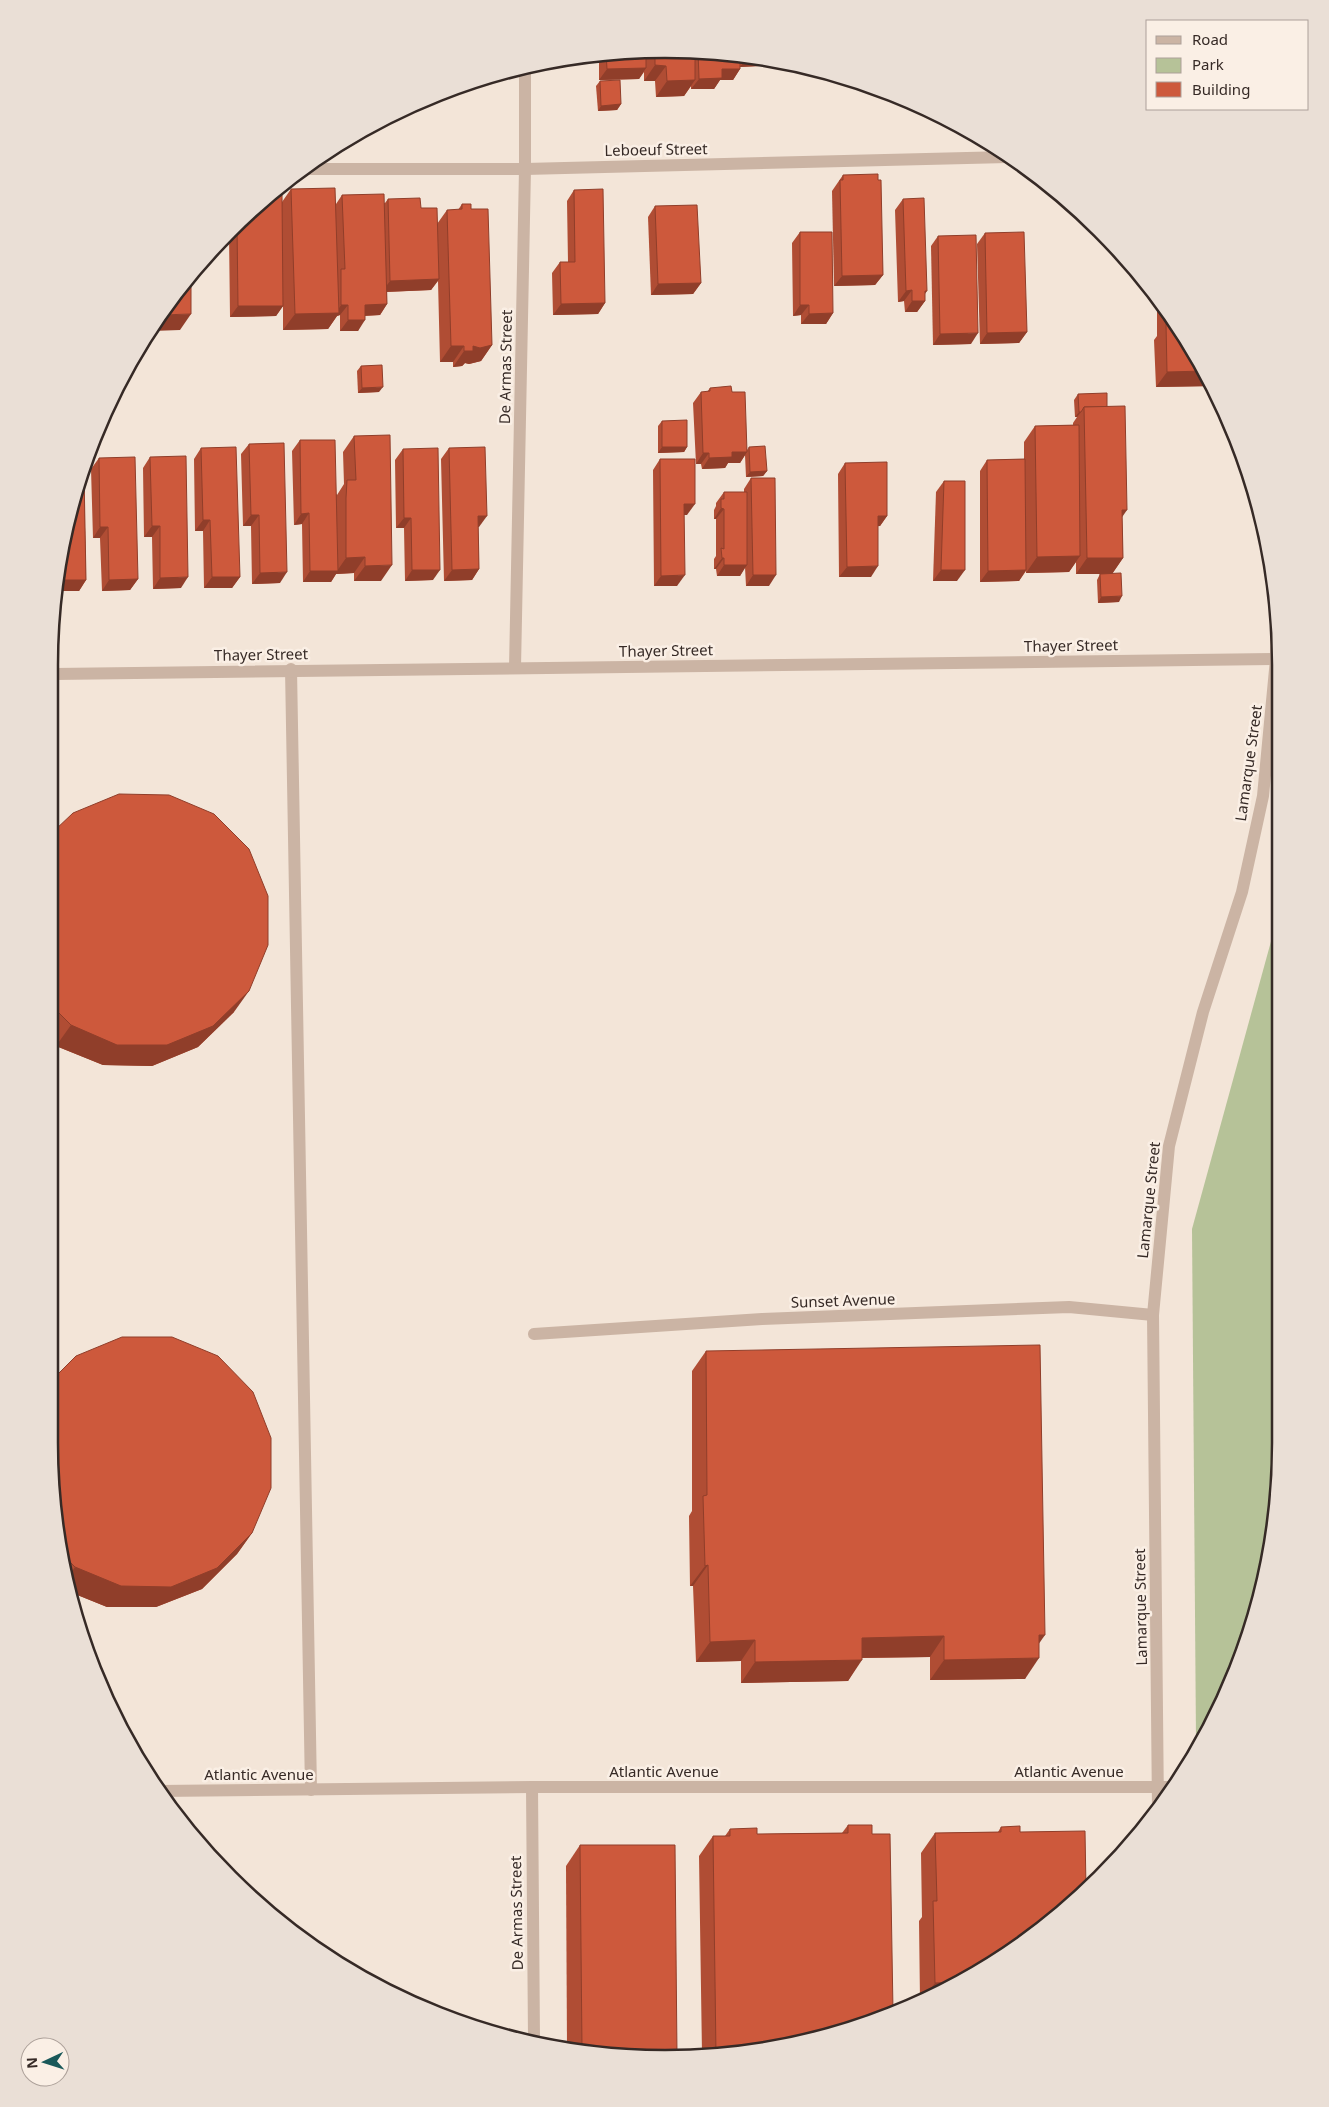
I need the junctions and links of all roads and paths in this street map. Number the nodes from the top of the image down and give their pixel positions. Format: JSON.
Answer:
{"nodes":[{"id":1,"x":525,"y":74,"type":"edge"},
{"id":2,"x":998,"y":157,"type":"edge"},
{"id":3,"x":314,"y":169,"type":"edge"},
{"id":4,"x":525,"y":169,"type":"junction"},
{"id":5,"x":1272,"y":659,"type":"edge"},
{"id":6,"x":514,"y":668,"type":"junction"},
{"id":7,"x":291,"y":669,"type":"junction"},
{"id":8,"x":58,"y":674,"type":"edge"},
{"id":9,"x":1272,"y":715,"type":"edge"},
{"id":10,"x":1153,"y":1315,"type":"junction"},
{"id":11,"x":534,"y":1334,"type":"dead end"},
{"id":12,"x":532,"y":1787,"type":"junction"},
{"id":13,"x":1164,"y":1787,"type":"edge"},
{"id":14,"x":311,"y":1790,"type":"junction"},
{"id":15,"x":168,"y":1791,"type":"edge"},
{"id":16,"x":534,"y":2035,"type":"edge"}],
"edges":[{"from":1,"to":4,"type":"street","name":"De Armas Street"},
{"from":2,"to":4,"type":"street","name":"Leboeuf Street"},
{"from":3,"to":4,"type":"street","name":"Leboeuf Street"},
{"from":4,"to":6,"type":"street","name":"De Armas Street"},
{"from":5,"to":6,"type":"street","name":"Thayer Street"},
{"from":6,"to":7,"type":"street","name":"Thayer Street"},
{"from":7,"to":8,"type":"street","name":"Thayer Street"},
{"from":7,"to":14,"type":"street"},
{"from":9,"to":10,"type":"street","name":"Lamarque Street"},
{"from":10,"to":11,"type":"street","name":"Sunset Avenue"},
{"from":10,"to":13,"type":"street","name":"Lamarque Street"},
{"from":12,"to":13,"type":"street","name":"Atlantic Avenue"},
{"from":12,"to":14,"type":"street","name":"Atlantic Avenue"},
{"from":12,"to":16,"type":"street","name":"De Armas Street"},
{"from":14,"to":15,"type":"street","name":"Atlantic Avenue"}]}
